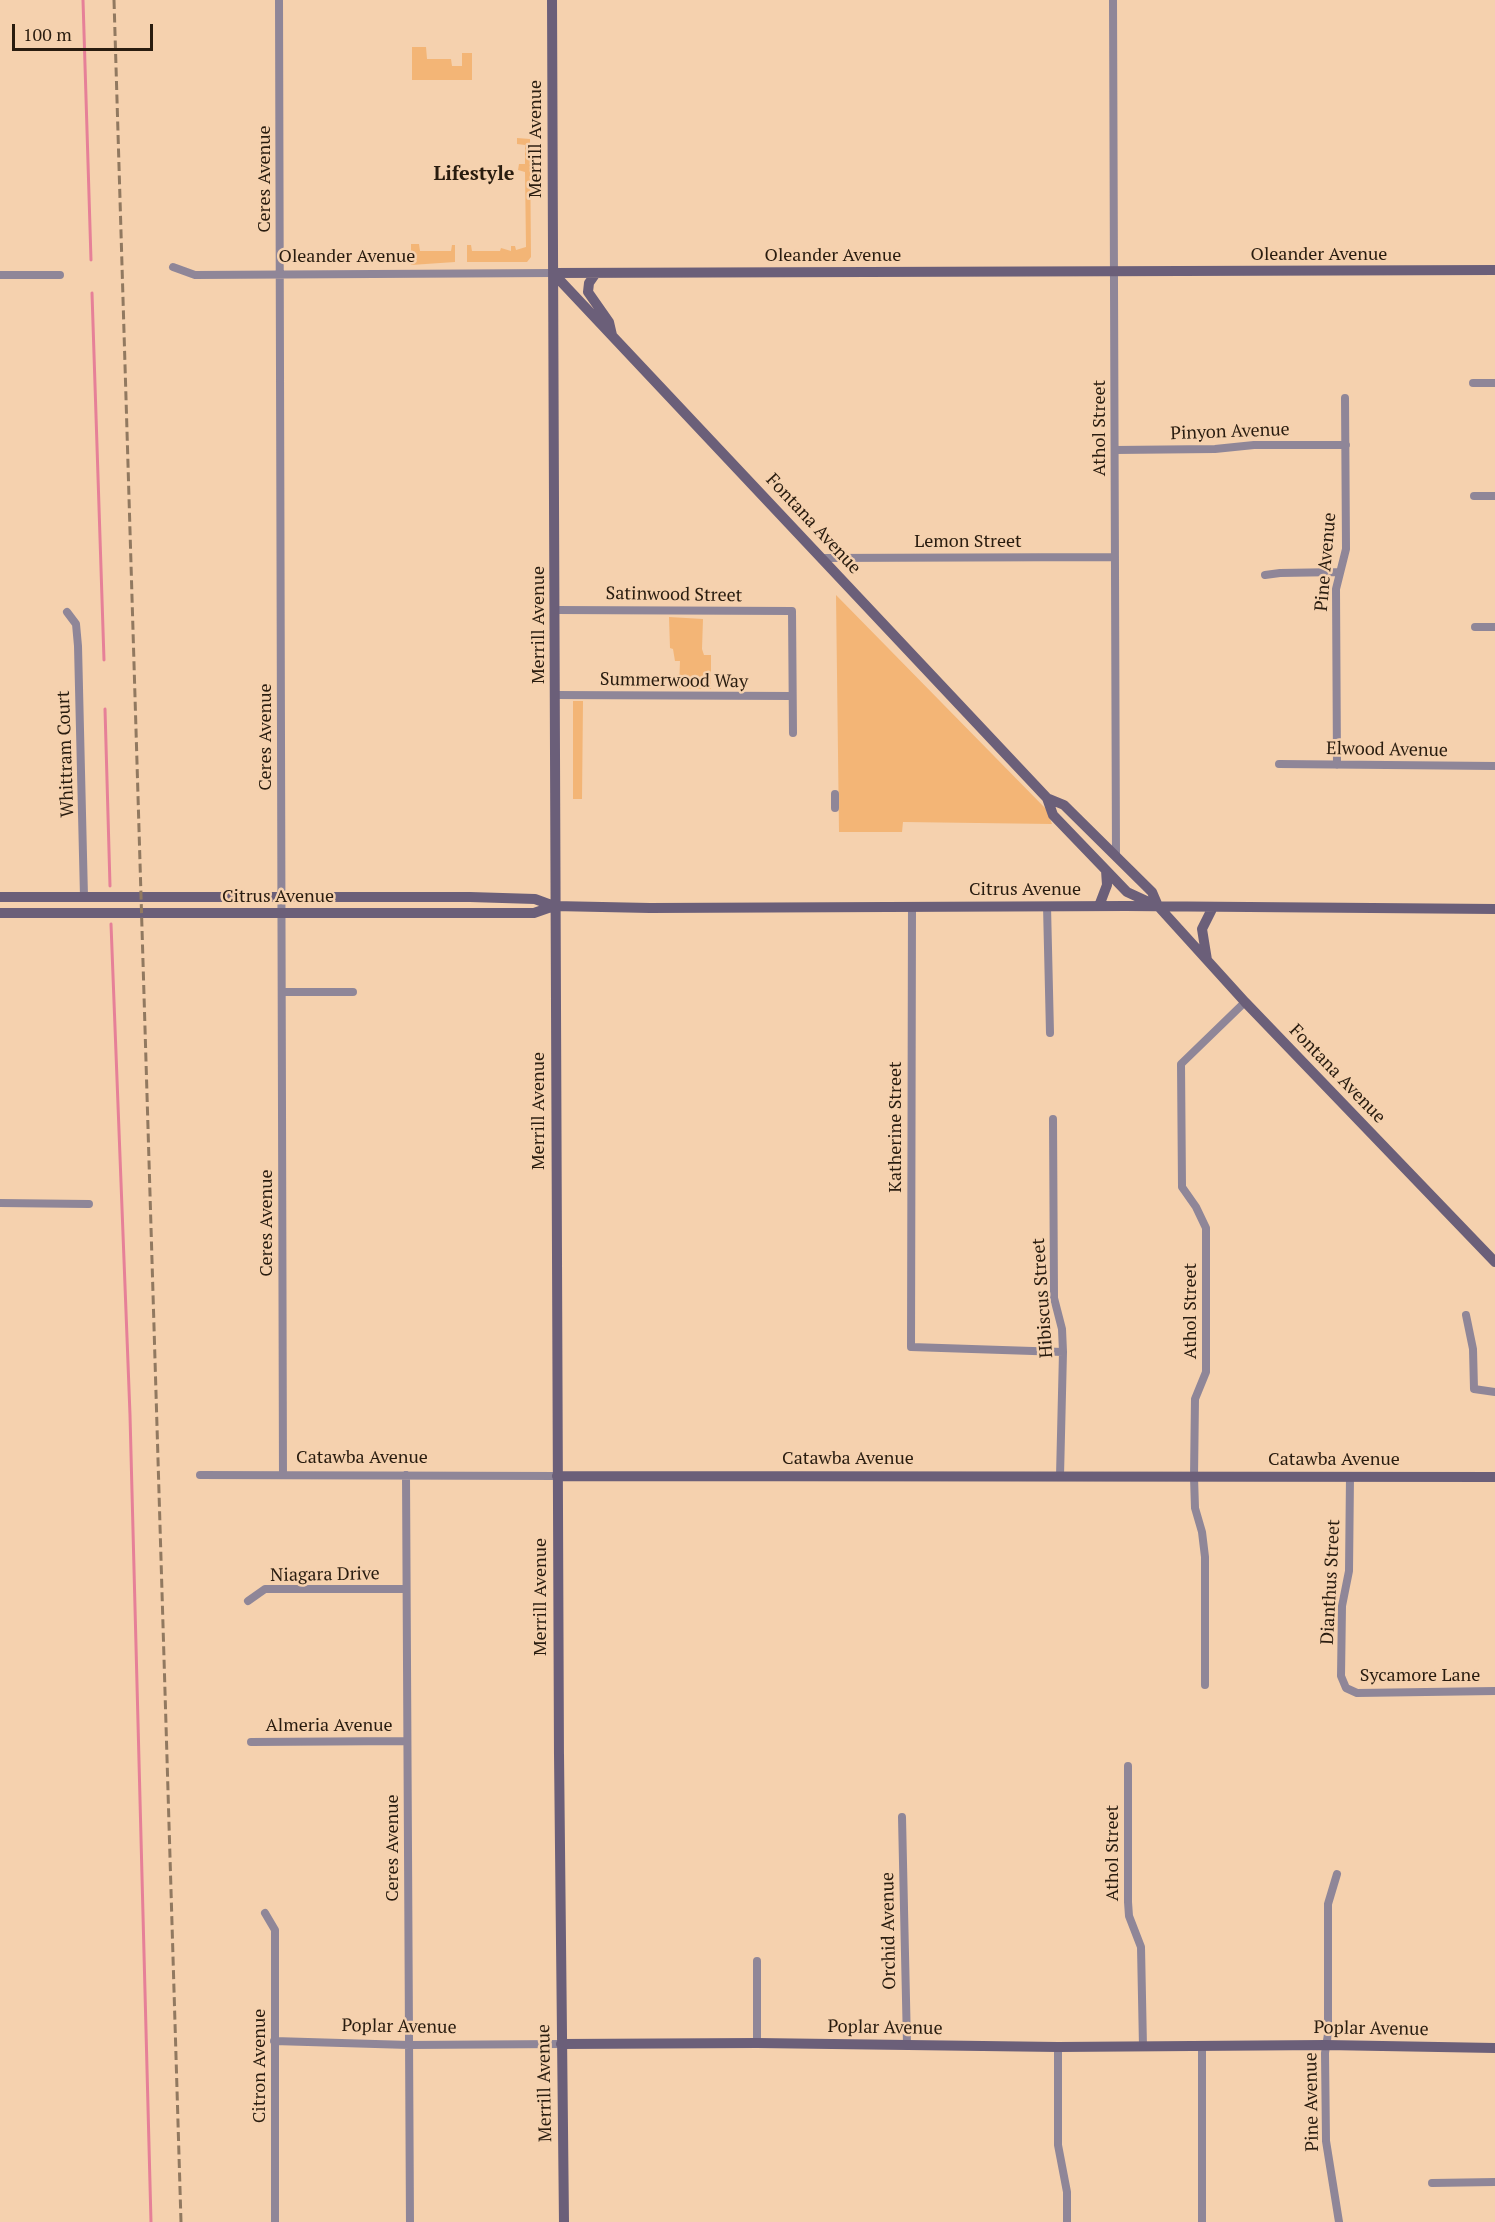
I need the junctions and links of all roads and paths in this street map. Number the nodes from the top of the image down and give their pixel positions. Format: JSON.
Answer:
{"nodes":[{"id":1,"x":279,"y":0,"type":"edge"},
{"id":2,"x":552,"y":0,"type":"edge"},
{"id":3,"x":1113,"y":0,"type":"edge"},
{"id":4,"x":173,"y":267,"type":"dead end"},
{"id":5,"x":1495,"y":270,"type":"edge"},
{"id":6,"x":1114,"y":272,"type":"junction"},
{"id":7,"x":553,"y":273,"type":"junction"},
{"id":8,"x":596,"y":273,"type":"junction"},
{"id":9,"x":280,"y":274,"type":"junction"},
{"id":10,"x":0,"y":275,"type":"edge"},
{"id":11,"x":60,"y":275,"type":"dead end"},
{"id":12,"x":612,"y":336,"type":"junction"},
{"id":13,"x":1473,"y":383,"type":"dead end"},
{"id":14,"x":1495,"y":383,"type":"edge"},
{"id":15,"x":1345,"y":398,"type":"dead end"},
{"id":16,"x":1346,"y":445,"type":"junction"},
{"id":17,"x":1115,"y":450,"type":"junction"},
{"id":18,"x":1474,"y":496,"type":"dead end"},
{"id":19,"x":1495,"y":496,"type":"edge"},
{"id":20,"x":1115,"y":556,"type":"junction"},
{"id":21,"x":822,"y":558,"type":"junction"},
{"id":22,"x":1339,"y":573,"type":"junction"},
{"id":23,"x":1265,"y":575,"type":"dead end"},
{"id":24,"x":556,"y":610,"type":"junction"},
{"id":25,"x":67,"y":612,"type":"dead end"},
{"id":26,"x":1475,"y":627,"type":"dead end"},
{"id":27,"x":1495,"y":627,"type":"edge"},
{"id":28,"x":556,"y":695,"type":"junction"},
{"id":29,"x":792,"y":696,"type":"junction"},
{"id":30,"x":793,"y":734,"type":"dead end"},
{"id":31,"x":1279,"y":764,"type":"dead end"},
{"id":32,"x":1337,"y":765,"type":"junction"},
{"id":33,"x":1495,"y":766,"type":"edge"},
{"id":34,"x":835,"y":794,"type":"dead end"},
{"id":35,"x":1047,"y":798,"type":"junction"},
{"id":36,"x":835,"y":808,"type":"dead end"},
{"id":37,"x":1116,"y":856,"type":"junction"},
{"id":38,"x":1106,"y":870,"type":"junction"},
{"id":39,"x":0,"y":897,"type":"edge"},
{"id":40,"x":84,"y":897,"type":"junction"},
{"id":41,"x":282,"y":898,"type":"junction"},
{"id":42,"x":554,"y":906,"type":"junction"},
{"id":43,"x":912,"y":906,"type":"junction"},
{"id":44,"x":1047,"y":906,"type":"junction"},
{"id":45,"x":1099,"y":906,"type":"junction"},
{"id":46,"x":1158,"y":906,"type":"junction"},
{"id":47,"x":1213,"y":907,"type":"junction"},
{"id":48,"x":1495,"y":909,"type":"edge"},
{"id":49,"x":0,"y":913,"type":"edge"},
{"id":50,"x":282,"y":914,"type":"junction"},
{"id":51,"x":1207,"y":960,"type":"junction"},
{"id":52,"x":282,"y":992,"type":"junction"},
{"id":53,"x":353,"y":992,"type":"dead end"},
{"id":54,"x":1245,"y":1002,"type":"junction"},
{"id":55,"x":1050,"y":1033,"type":"dead end"},
{"id":56,"x":1053,"y":1119,"type":"dead end"},
{"id":57,"x":0,"y":1203,"type":"edge"},
{"id":58,"x":88,"y":1204,"type":"dead end"},
{"id":59,"x":1495,"y":1262,"type":"edge"},
{"id":60,"x":1466,"y":1315,"type":"dead end"},
{"id":61,"x":1063,"y":1352,"type":"junction"},
{"id":62,"x":1495,"y":1392,"type":"edge"},
{"id":63,"x":201,"y":1475,"type":"dead end"},
{"id":64,"x":283,"y":1475,"type":"junction"},
{"id":65,"x":406,"y":1475,"type":"junction"},
{"id":66,"x":557,"y":1476,"type":"junction"},
{"id":67,"x":1060,"y":1476,"type":"junction"},
{"id":68,"x":1194,"y":1477,"type":"junction"},
{"id":69,"x":1350,"y":1477,"type":"junction"},
{"id":70,"x":1495,"y":1477,"type":"edge"},
{"id":71,"x":406,"y":1588,"type":"junction"},
{"id":72,"x":248,"y":1600,"type":"dead end"},
{"id":73,"x":1205,"y":1685,"type":"dead end"},
{"id":74,"x":1346,"y":1688,"type":"joint"},
{"id":75,"x":1495,"y":1691,"type":"edge"},
{"id":76,"x":407,"y":1741,"type":"junction"},
{"id":77,"x":251,"y":1742,"type":"dead end"},
{"id":78,"x":1128,"y":1766,"type":"dead end"},
{"id":79,"x":902,"y":1817,"type":"dead end"},
{"id":80,"x":1337,"y":1874,"type":"dead end"},
{"id":81,"x":265,"y":1913,"type":"dead end"},
{"id":82,"x":757,"y":1961,"type":"dead end"},
{"id":83,"x":274,"y":2040,"type":"junction"},
{"id":84,"x":757,"y":2043,"type":"junction"},
{"id":85,"x":561,"y":2044,"type":"junction"},
{"id":86,"x":1326,"y":2045,"type":"junction"},
{"id":87,"x":409,"y":2046,"type":"junction"},
{"id":88,"x":907,"y":2046,"type":"junction"},
{"id":89,"x":1202,"y":2046,"type":"junction"},
{"id":90,"x":1058,"y":2047,"type":"junction"},
{"id":91,"x":1143,"y":2047,"type":"junction"},
{"id":92,"x":1495,"y":2048,"type":"edge"},
{"id":93,"x":1495,"y":2182,"type":"edge"},
{"id":94,"x":1432,"y":2183,"type":"dead end"},
{"id":95,"x":275,"y":2222,"type":"edge"},
{"id":96,"x":410,"y":2222,"type":"edge"},
{"id":97,"x":564,"y":2222,"type":"edge"},
{"id":98,"x":1067,"y":2222,"type":"edge"},
{"id":99,"x":1202,"y":2222,"type":"edge"},
{"id":100,"x":1339,"y":2222,"type":"edge"}],
"edges":[{"from":1,"to":9,"type":"street","name":"Ceres Avenue"},
{"from":2,"to":7,"type":"main road","name":"Merrill Avenue"},
{"from":3,"to":6,"type":"street","name":"Athol Street"},
{"from":4,"to":9,"type":"street","name":"Oleander Avenue"},
{"from":5,"to":6,"type":"main road","name":"Oleander Avenue"},
{"from":6,"to":8,"type":"main road","name":"Oleander Avenue"},
{"from":6,"to":17,"type":"street","name":"Athol Street"},
{"from":7,"to":8,"type":"main road","name":"Oleander Avenue"},
{"from":7,"to":9,"type":"street","name":"Oleander Avenue"},
{"from":7,"to":12,"type":"main road","name":"Fontana Avenue"},
{"from":7,"to":24,"type":"main road","name":"Merrill Avenue"},
{"from":8,"to":12,"type":"main road"},
{"from":9,"to":41,"type":"street","name":"Ceres Avenue"},
{"from":10,"to":11,"type":"street"},
{"from":12,"to":21,"type":"main road","name":"Fontana Avenue"},
{"from":13,"to":14,"type":"street"},
{"from":15,"to":16,"type":"street","name":"Pine Avenue"},
{"from":16,"to":17,"type":"street","name":"Pinyon Avenue"},
{"from":16,"to":22,"type":"street","name":"Pine Avenue"},
{"from":17,"to":20,"type":"street","name":"Athol Street"},
{"from":18,"to":19,"type":"street"},
{"from":20,"to":21,"type":"street","name":"Lemon Street"},
{"from":20,"to":37,"type":"street","name":"Athol Street"},
{"from":21,"to":35,"type":"main road","name":"Fontana Avenue"},
{"from":22,"to":23,"type":"street"},
{"from":22,"to":32,"type":"street","name":"Pine Avenue"},
{"from":24,"to":28,"type":"main road","name":"Merrill Avenue"},
{"from":24,"to":29,"type":"street","name":"Satinwood Street"},
{"from":25,"to":40,"type":"street","name":"Whittram Court"},
{"from":26,"to":27,"type":"street"},
{"from":28,"to":29,"type":"street","name":"Summerwood Way"},
{"from":28,"to":42,"type":"main road","name":"Merrill Avenue"},
{"from":29,"to":30,"type":"street"},
{"from":31,"to":32,"type":"street","name":"Elwood Avenue"},
{"from":32,"to":33,"type":"street","name":"Elwood Avenue"},
{"from":34,"to":36,"type":"street"},
{"from":35,"to":37,"type":"main road","name":"Fontana Avenue"},
{"from":35,"to":38,"type":"main road","name":"Fontana Avenue"},
{"from":37,"to":46,"type":"main road","name":"Fontana Avenue"},
{"from":38,"to":45,"type":"main road"},
{"from":38,"to":46,"type":"main road","name":"Fontana Avenue"},
{"from":39,"to":40,"type":"main road","name":"Citrus Avenue"},
{"from":40,"to":41,"type":"main road","name":"Citrus Avenue"},
{"from":41,"to":42,"type":"main road","name":"Citrus Avenue"},
{"from":41,"to":50,"type":"street","name":"Ceres Avenue"},
{"from":42,"to":43,"type":"main road","name":"Citrus Avenue"},
{"from":42,"to":50,"type":"main road","name":"Citrus Avenue"},
{"from":42,"to":66,"type":"main road","name":"Merrill Avenue"},
{"from":43,"to":44,"type":"main road","name":"Citrus Avenue"},
{"from":43,"to":61,"type":"street","name":"Katherine Street"},
{"from":44,"to":45,"type":"main road","name":"Citrus Avenue"},
{"from":44,"to":55,"type":"street"},
{"from":45,"to":46,"type":"main road","name":"Citrus Avenue"},
{"from":46,"to":47,"type":"main road","name":"Citrus Avenue"},
{"from":46,"to":51,"type":"main road","name":"Fontana Avenue"},
{"from":47,"to":48,"type":"main road","name":"Citrus Avenue"},
{"from":47,"to":51,"type":"main road"},
{"from":49,"to":50,"type":"main road","name":"Citrus Avenue"},
{"from":50,"to":52,"type":"street","name":"Ceres Avenue"},
{"from":51,"to":54,"type":"main road","name":"Fontana Avenue"},
{"from":52,"to":53,"type":"street"},
{"from":52,"to":64,"type":"street","name":"Ceres Avenue"},
{"from":54,"to":59,"type":"main road","name":"Fontana Avenue"},
{"from":54,"to":68,"type":"street","name":"Athol Street"},
{"from":56,"to":61,"type":"street","name":"Hibiscus Street"},
{"from":57,"to":58,"type":"street"},
{"from":60,"to":62,"type":"street"},
{"from":61,"to":67,"type":"street","name":"Hibiscus Street"},
{"from":63,"to":64,"type":"street","name":"Catawba Avenue"},
{"from":64,"to":65,"type":"street","name":"Catawba Avenue"},
{"from":65,"to":66,"type":"street","name":"Catawba Avenue"},
{"from":65,"to":71,"type":"street","name":"Ceres Avenue"},
{"from":66,"to":67,"type":"main road","name":"Catawba Avenue"},
{"from":66,"to":85,"type":"main road","name":"Merrill Avenue"},
{"from":67,"to":68,"type":"main road","name":"Catawba Avenue"},
{"from":68,"to":69,"type":"main road","name":"Catawba Avenue"},
{"from":68,"to":73,"type":"street","name":"Athol Street"},
{"from":69,"to":70,"type":"main road","name":"Catawba Avenue"},
{"from":69,"to":74,"type":"street","name":"Dianthus Street"},
{"from":71,"to":72,"type":"street","name":"Niagara Drive"},
{"from":71,"to":76,"type":"street","name":"Ceres Avenue"},
{"from":74,"to":75,"type":"street","name":"Sycamore Lane"},
{"from":76,"to":77,"type":"street","name":"Almeria Avenue"},
{"from":76,"to":87,"type":"street","name":"Ceres Avenue"},
{"from":78,"to":91,"type":"street","name":"Athol Street"},
{"from":79,"to":88,"type":"street","name":"Orchid Avenue"},
{"from":80,"to":86,"type":"street","name":"Pine Avenue"},
{"from":81,"to":83,"type":"street","name":"Citron Avenue"},
{"from":82,"to":84,"type":"street"},
{"from":83,"to":87,"type":"street","name":"Poplar Avenue"},
{"from":83,"to":95,"type":"street","name":"Citron Avenue"},
{"from":84,"to":85,"type":"main road","name":"Poplar Avenue"},
{"from":84,"to":88,"type":"main road","name":"Poplar Avenue"},
{"from":85,"to":87,"type":"street","name":"Poplar Avenue"},
{"from":85,"to":97,"type":"main road","name":"Merrill Avenue"},
{"from":86,"to":89,"type":"main road","name":"Poplar Avenue"},
{"from":86,"to":92,"type":"main road","name":"Poplar Avenue"},
{"from":86,"to":100,"type":"street","name":"Pine Avenue"},
{"from":87,"to":96,"type":"street","name":"Ceres Avenue"},
{"from":88,"to":90,"type":"main road","name":"Poplar Avenue"},
{"from":89,"to":91,"type":"main road","name":"Poplar Avenue"},
{"from":89,"to":99,"type":"street"},
{"from":90,"to":91,"type":"main road","name":"Poplar Avenue"},
{"from":90,"to":98,"type":"street"},
{"from":93,"to":94,"type":"street"}]}
